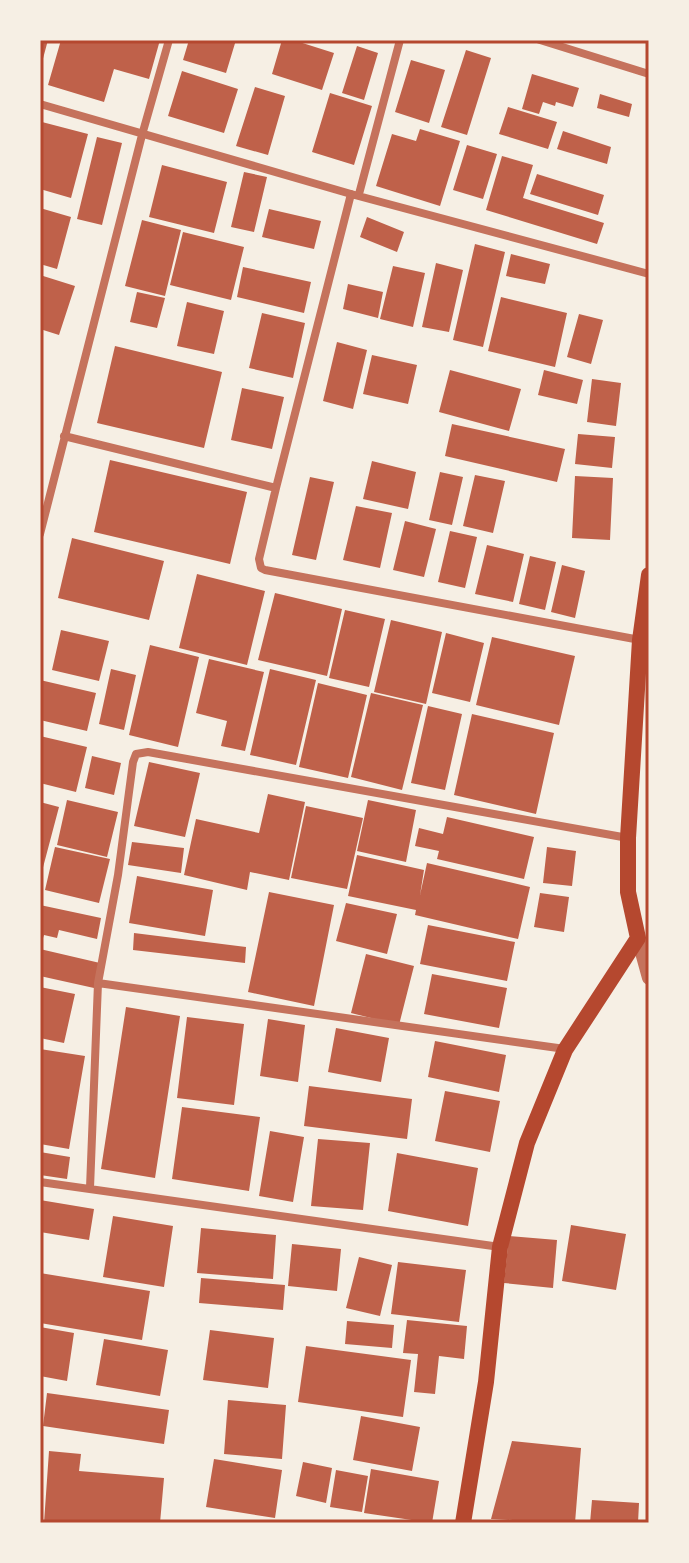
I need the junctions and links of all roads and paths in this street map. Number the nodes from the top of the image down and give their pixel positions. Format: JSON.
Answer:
{"nodes":[{"id":1,"x":169,"y":40,"type":"edge"},
{"id":2,"x":400,"y":40,"type":"edge"},
{"id":3,"x":540,"y":40,"type":"edge"},
{"id":4,"x":649,"y":74,"type":"edge"},
{"id":5,"x":40,"y":104,"type":"edge"},
{"id":6,"x":142,"y":135,"type":"junction"},
{"id":7,"x":355,"y":194,"type":"junction"},
{"id":8,"x":649,"y":274,"type":"edge"},
{"id":9,"x":64,"y":436,"type":"junction"},
{"id":10,"x":276,"y":488,"type":"junction"},
{"id":11,"x":40,"y":534,"type":"edge"},
{"id":12,"x":649,"y":575,"type":"edge"},
{"id":13,"x":640,"y":640,"type":"junction"},
{"id":14,"x":628,"y":838,"type":"junction"},
{"id":15,"x":638,"y":938,"type":"junction"},
{"id":16,"x":649,"y":978,"type":"edge"},
{"id":17,"x":98,"y":983,"type":"junction"},
{"id":18,"x":565,"y":1050,"type":"junction"},
{"id":19,"x":40,"y":1182,"type":"edge"},
{"id":20,"x":90,"y":1188,"type":"junction"},
{"id":21,"x":500,"y":1247,"type":"junction"},
{"id":22,"x":463,"y":1523,"type":"edge"}],
"edges":[{"from":1,"to":6,"type":"street"},
{"from":2,"to":7,"type":"street"},
{"from":3,"to":4,"type":"street"},
{"from":5,"to":6,"type":"street"},
{"from":6,"to":7,"type":"street"},
{"from":6,"to":9,"type":"street"},
{"from":7,"to":8,"type":"street"},
{"from":7,"to":10,"type":"street"},
{"from":9,"to":10,"type":"street"},
{"from":9,"to":11,"type":"street"},
{"from":10,"to":13,"type":"street"},
{"from":12,"to":13,"type":"main road"},
{"from":13,"to":14,"type":"main road"},
{"from":14,"to":15,"type":"main road"},
{"from":14,"to":17,"type":"street"},
{"from":15,"to":16,"type":"street"},
{"from":15,"to":18,"type":"main road"},
{"from":17,"to":18,"type":"street"},
{"from":17,"to":20,"type":"street"},
{"from":18,"to":21,"type":"main road"},
{"from":19,"to":20,"type":"street"},
{"from":20,"to":21,"type":"street"},
{"from":21,"to":22,"type":"main road"}]}
